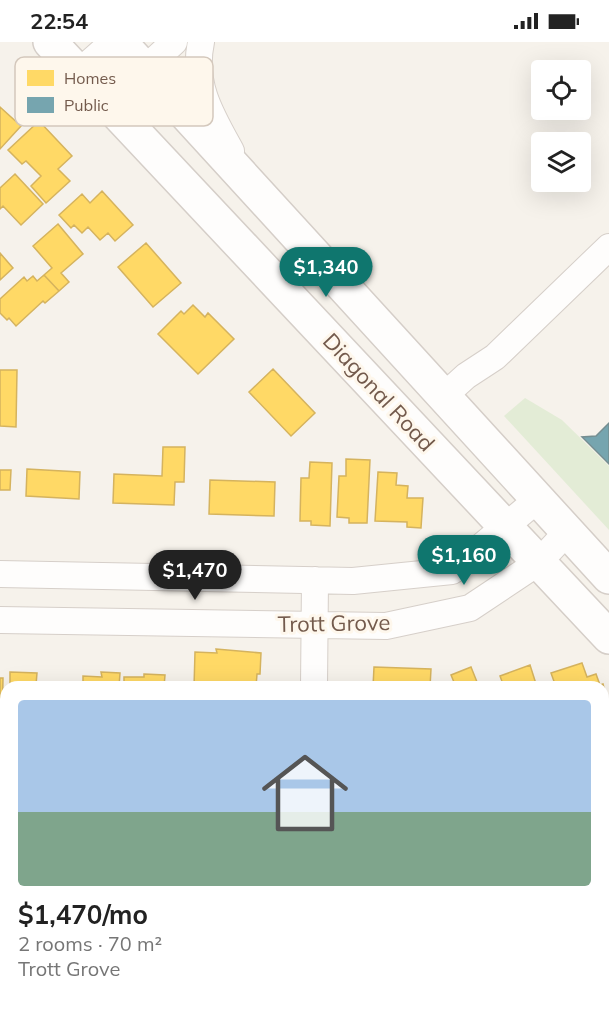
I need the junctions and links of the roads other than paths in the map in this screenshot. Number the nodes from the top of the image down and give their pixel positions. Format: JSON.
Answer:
{"nodes":[{"id":1,"x":50,"y":42,"type":"edge"},
{"id":2,"x":114,"y":42,"type":"edge"},
{"id":3,"x":120,"y":42,"type":"edge"},
{"id":4,"x":174,"y":42,"type":"edge"},
{"id":5,"x":201,"y":42,"type":"edge"},
{"id":6,"x":64,"y":57,"type":"edge"},
{"id":7,"x":97,"y":57,"type":"edge"},
{"id":8,"x":134,"y":57,"type":"edge"},
{"id":9,"x":158,"y":57,"type":"edge"},
{"id":10,"x":198,"y":57,"type":"edge"},
{"id":11,"x":213,"y":117,"type":"edge"},
{"id":12,"x":128,"y":126,"type":"edge"},
{"id":13,"x":197,"y":126,"type":"edge"},
{"id":14,"x":250,"y":184,"type":"junction"},
{"id":15,"x":609,"y":247,"type":"edge"},
{"id":16,"x":444,"y":396,"type":"junction"},
{"id":17,"x":538,"y":499,"type":"junction"},
{"id":18,"x":505,"y":528,"type":"junction"},
{"id":19,"x":567,"y":532,"type":"junction"},
{"id":20,"x":539,"y":562,"type":"junction"},
{"id":21,"x":0,"y":574,"type":"edge"},
{"id":22,"x":609,"y":577,"type":"edge"},
{"id":23,"x":315,"y":580,"type":"junction"},
{"id":24,"x":0,"y":620,"type":"edge"},
{"id":25,"x":315,"y":625,"type":"junction"},
{"id":26,"x":609,"y":637,"type":"edge"},
{"id":27,"x":314,"y":681,"type":"edge"}],
"edges":[{"from":1,"to":6,"type":"main road","name":"Diagonal Road"},
{"from":2,"to":7,"type":"street"},
{"from":3,"to":8,"type":"main road","name":"Diagonal Road"},
{"from":4,"to":9,"type":"street"},
{"from":5,"to":10,"type":"street"},
{"from":11,"to":14,"type":"street"},
{"from":12,"to":18,"type":"main road","name":"Diagonal Road"},
{"from":13,"to":14,"type":"main road","name":"Diagonal Road"},
{"from":14,"to":16,"type":"main road","name":"Diagonal Road"},
{"from":15,"to":16,"type":"street"},
{"from":16,"to":17,"type":"main road","name":"Diagonal Road"},
{"from":17,"to":18,"type":"street","name":"Trott Grove"},
{"from":17,"to":19,"type":"main road","name":"Diagonal Road"},
{"from":18,"to":20,"type":"main road","name":"Diagonal Road"},
{"from":18,"to":23,"type":"street","name":"Trott Grove"},
{"from":19,"to":20,"type":"street","name":"Trott Grove"},
{"from":19,"to":22,"type":"main road","name":"Diagonal Road"},
{"from":20,"to":25,"type":"street","name":"Trott Grove"},
{"from":20,"to":26,"type":"main road","name":"Diagonal Road"},
{"from":21,"to":23,"type":"street","name":"Trott Grove"},
{"from":23,"to":25,"type":"street"},
{"from":24,"to":25,"type":"street","name":"Trott Grove"},
{"from":25,"to":27,"type":"street"}]}
